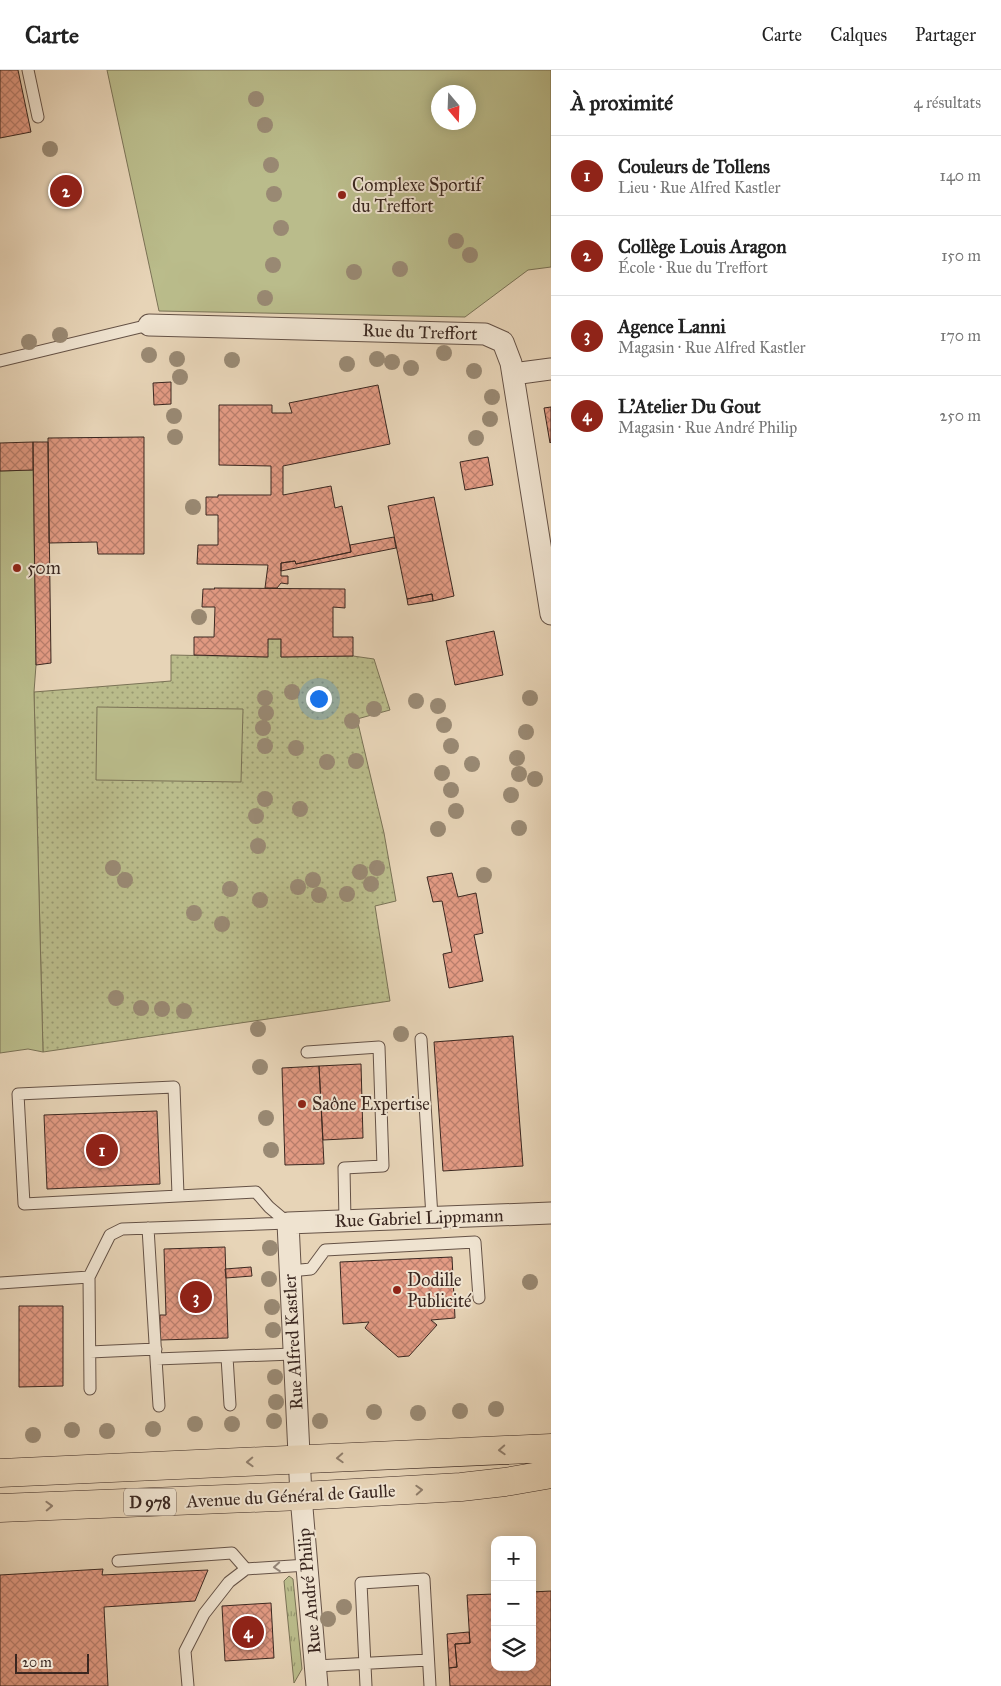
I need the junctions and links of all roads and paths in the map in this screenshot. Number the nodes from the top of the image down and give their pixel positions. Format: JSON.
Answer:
{"nodes":[{"id":1,"x":28,"y":70,"type":"edge"},
{"id":2,"x":38,"y":117,"type":"dead end"},
{"id":3,"x":148,"y":325,"type":"joint"},
{"id":4,"x":0,"y":361,"type":"edge"},
{"id":5,"x":551,"y":369,"type":"edge"},
{"id":6,"x":513,"y":374,"type":"junction"},
{"id":7,"x":551,"y":614,"type":"edge"},
{"id":8,"x":421,"y":1038,"type":"dead end"},
{"id":9,"x":307,"y":1052,"type":"dead end"},
{"id":10,"x":178,"y":1195,"type":"junction"},
{"id":11,"x":551,"y":1213,"type":"edge"},
{"id":12,"x":432,"y":1217,"type":"junction"},
{"id":13,"x":345,"y":1221,"type":"junction"},
{"id":14,"x":288,"y":1223,"type":"junction"},
{"id":15,"x":148,"y":1228,"type":"junction"},
{"id":16,"x":290,"y":1271,"type":"junction"},
{"id":17,"x":89,"y":1276,"type":"junction"},
{"id":18,"x":0,"y":1284,"type":"edge"},
{"id":19,"x":479,"y":1298,"type":"dead end"},
{"id":20,"x":90,"y":1352,"type":"junction"},
{"id":21,"x":156,"y":1354,"type":"junction"},
{"id":22,"x":293,"y":1354,"type":"junction"},
{"id":23,"x":227,"y":1357,"type":"junction"},
{"id":24,"x":90,"y":1390,"type":"dead end"},
{"id":25,"x":230,"y":1405,"type":"dead end"},
{"id":26,"x":158,"y":1406,"type":"dead end"},
{"id":27,"x":551,"y":1448,"type":"edge"},
{"id":28,"x":299,"y":1460,"type":"junction"},
{"id":29,"x":0,"y":1473,"type":"edge"},
{"id":30,"x":551,"y":1474,"type":"edge"},
{"id":31,"x":300,"y":1496,"type":"junction"},
{"id":32,"x":0,"y":1508,"type":"edge"},
{"id":33,"x":118,"y":1562,"type":"dead end"},
{"id":34,"x":307,"y":1565,"type":"junction"},
{"id":35,"x":246,"y":1569,"type":"junction"},
{"id":36,"x":428,"y":1660,"type":"junction"},
{"id":37,"x":365,"y":1664,"type":"junction"},
{"id":38,"x":316,"y":1676,"type":"edge"},
{"id":39,"x":188,"y":1686,"type":"edge"},
{"id":40,"x":366,"y":1686,"type":"edge"},
{"id":41,"x":430,"y":1686,"type":"edge"}],
"edges":[{"from":1,"to":2,"type":"lane"},
{"from":3,"to":4,"type":"lane"},
{"from":3,"to":6,"type":"street","name":"Rue du Treffort"},
{"from":5,"to":6,"type":"street"},
{"from":6,"to":7,"type":"street","name":"Rue du Treffort"},
{"from":8,"to":12,"type":"lane"},
{"from":9,"to":13,"type":"lane"},
{"from":10,"to":10,"type":"lane"},
{"from":10,"to":14,"type":"lane"},
{"from":11,"to":12,"type":"street","name":"Rue Gabriel Lippmann"},
{"from":12,"to":13,"type":"street","name":"Rue Gabriel Lippmann"},
{"from":13,"to":14,"type":"street","name":"Rue Gabriel Lippmann"},
{"from":14,"to":15,"type":"lane"},
{"from":14,"to":16,"type":"street","name":"Rue Alfred Kastler"},
{"from":15,"to":17,"type":"lane"},
{"from":15,"to":21,"type":"lane"},
{"from":16,"to":19,"type":"lane"},
{"from":16,"to":22,"type":"street","name":"Rue Alfred Kastler"},
{"from":17,"to":18,"type":"lane"},
{"from":17,"to":20,"type":"lane"},
{"from":20,"to":21,"type":"lane"},
{"from":20,"to":24,"type":"lane"},
{"from":21,"to":23,"type":"lane"},
{"from":21,"to":26,"type":"lane"},
{"from":22,"to":23,"type":"lane"},
{"from":22,"to":28,"type":"street","name":"Rue Alfred Kastler"},
{"from":23,"to":25,"type":"lane"},
{"from":27,"to":28,"type":"main road","name":"Avenue du Général de Gaulle","number":"D 978","one_way":true},
{"from":28,"to":29,"type":"main road","name":"Avenue du Général de Gaulle","number":"D 978","one_way":true},
{"from":28,"to":31,"type":"street","name":"Rue Alfred Kastler"},
{"from":31,"to":30,"type":"main road","name":"Avenue du Général de Gaulle","number":"D 978","one_way":true},
{"from":32,"to":31,"type":"main road","name":"Avenue du Général de Gaulle","number":"D 978","one_way":true},
{"from":31,"to":34,"type":"street","name":"Rue André Philip"},
{"from":33,"to":35,"type":"lane"},
{"from":34,"to":35,"type":"lane","one_way":true},
{"from":34,"to":38,"type":"street","name":"Rue André Philip"},
{"from":35,"to":39,"type":"lane"},
{"from":36,"to":37,"type":"lane"},
{"from":36,"to":37,"type":"lane"},
{"from":36,"to":41,"type":"lane"},
{"from":37,"to":38,"type":"lane"},
{"from":37,"to":40,"type":"lane"}]}
